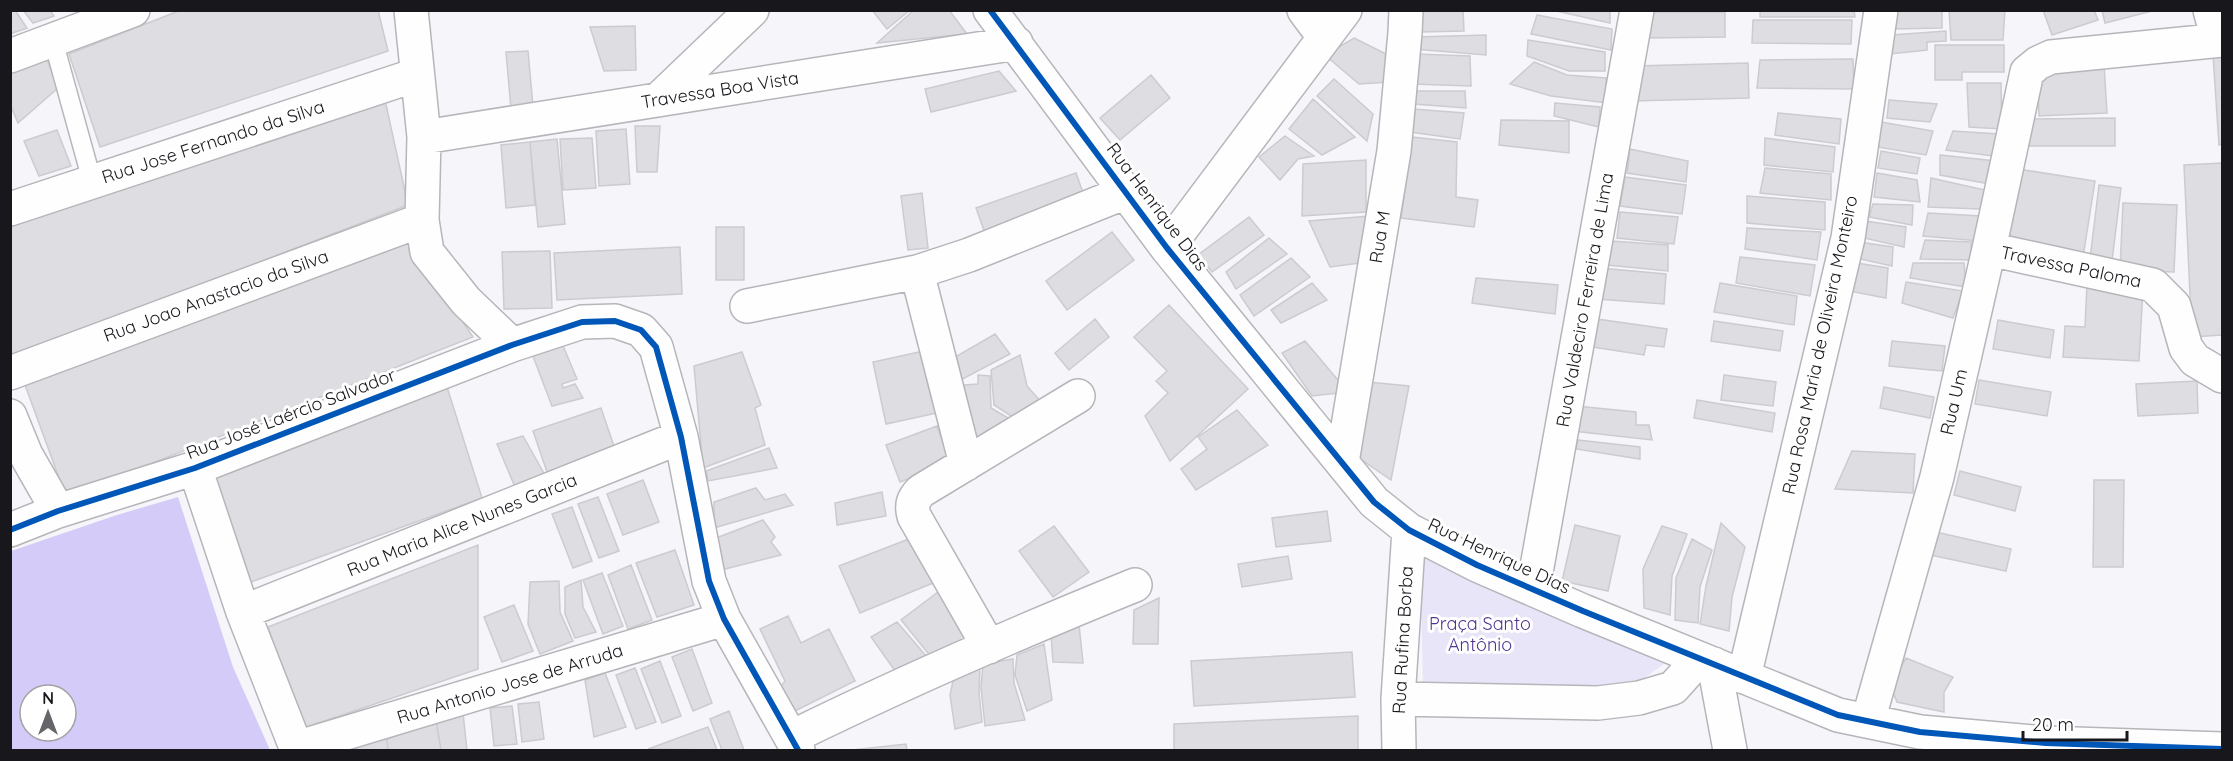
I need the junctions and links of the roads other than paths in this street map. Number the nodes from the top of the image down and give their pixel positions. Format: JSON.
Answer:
{"nodes":[{"id":1,"x":133,"y":10,"type":"edge"},
{"id":2,"x":411,"y":10,"type":"edge"},
{"id":3,"x":752,"y":10,"type":"edge"},
{"id":4,"x":990,"y":10,"type":"edge"},
{"id":5,"x":1304,"y":10,"type":"edge"},
{"id":6,"x":1345,"y":10,"type":"edge"},
{"id":7,"x":1406,"y":10,"type":"edge"},
{"id":8,"x":1637,"y":10,"type":"edge"},
{"id":9,"x":1881,"y":10,"type":"edge"},
{"id":10,"x":2217,"y":30,"type":"edge"},
{"id":11,"x":1324,"y":38,"type":"junction"},
{"id":12,"x":52,"y":40,"type":"junction"},
{"id":13,"x":1016,"y":43,"type":"junction"},
{"id":14,"x":10,"y":56,"type":"edge"},
{"id":15,"x":416,"y":75,"type":"junction"},
{"id":16,"x":658,"y":100,"type":"junction"},
{"id":17,"x":424,"y":137,"type":"junction"},
{"id":18,"x":93,"y":181,"type":"junction"},
{"id":19,"x":1126,"y":192,"type":"junction"},
{"id":20,"x":10,"y":209,"type":"edge"},
{"id":21,"x":422,"y":220,"type":"junction"},
{"id":22,"x":1167,"y":248,"type":"junction"},
{"id":23,"x":1989,"y":249,"type":"junction"},
{"id":24,"x":917,"y":272,"type":"junction"},
{"id":25,"x":747,"y":306,"type":"dead end"},
{"id":26,"x":512,"y":345,"type":"junction"},
{"id":27,"x":10,"y":373,"type":"edge"},
{"id":28,"x":2223,"y":376,"type":"edge"},
{"id":29,"x":1078,"y":396,"type":"dead end"},
{"id":30,"x":10,"y":416,"type":"edge"},
{"id":31,"x":681,"y":437,"type":"junction"},
{"id":32,"x":1342,"y":462,"type":"junction"},
{"id":33,"x":966,"y":464,"type":"junction"},
{"id":34,"x":195,"y":468,"type":"junction"},
{"id":35,"x":58,"y":511,"type":"junction"},
{"id":36,"x":10,"y":530,"type":"edge"},
{"id":37,"x":1409,"y":530,"type":"junction"},
{"id":38,"x":1135,"y":585,"type":"dead end"},
{"id":39,"x":1533,"y":589,"type":"junction"},
{"id":40,"x":243,"y":612,"type":"junction"},
{"id":41,"x":724,"y":619,"type":"junction"},
{"id":42,"x":989,"y":647,"type":"junction"},
{"id":43,"x":1707,"y":661,"type":"junction"},
{"id":44,"x":1744,"y":677,"type":"junction"},
{"id":45,"x":1398,"y":699,"type":"junction"},
{"id":46,"x":1868,"y":721,"type":"junction"},
{"id":47,"x":795,"y":744,"type":"edge"},
{"id":48,"x":297,"y":749,"type":"edge"},
{"id":49,"x":2223,"y":749,"type":"edge"},
{"id":50,"x":1399,"y":750,"type":"edge"},
{"id":51,"x":1730,"y":750,"type":"edge"}],
"edges":[{"from":1,"to":12,"type":"street"},
{"from":2,"to":15,"type":"street"},
{"from":3,"to":16,"type":"street"},
{"from":4,"to":13,"type":"street","name":"Rua Henrique Dias"},
{"from":5,"to":11,"type":"street"},
{"from":6,"to":11,"type":"street"},
{"from":7,"to":32,"type":"street","name":"Rua M"},
{"from":8,"to":39,"type":"street","name":"Rua Valdeciro Ferreira de Lima"},
{"from":9,"to":44,"type":"street","name":"Rua Rosa Maria de Oliveira Monteiro"},
{"from":10,"to":23,"type":"street","name":"Rua Um"},
{"from":11,"to":22,"type":"street"},
{"from":12,"to":14,"type":"street"},
{"from":12,"to":18,"type":"lane"},
{"from":13,"to":16,"type":"street","name":"Travessa Boa Vista"},
{"from":13,"to":19,"type":"street","name":"Rua Henrique Dias"},
{"from":15,"to":17,"type":"street"},
{"from":15,"to":18,"type":"street","name":"Rua Jose Fernando da Silva"},
{"from":16,"to":17,"type":"street","name":"Travessa Boa Vista"},
{"from":17,"to":21,"type":"street"},
{"from":18,"to":20,"type":"street","name":"Rua Jose Fernando da Silva"},
{"from":19,"to":22,"type":"street","name":"Rua Henrique Dias"},
{"from":19,"to":24,"type":"street"},
{"from":21,"to":26,"type":"street"},
{"from":21,"to":27,"type":"street","name":"Rua Joao Anastacio da Silva"},
{"from":22,"to":32,"type":"street","name":"Rua Henrique Dias"},
{"from":23,"to":28,"type":"street","name":"Travessa Paloma"},
{"from":23,"to":46,"type":"street","name":"Rua Um"},
{"from":24,"to":25,"type":"street"},
{"from":24,"to":33,"type":"street"},
{"from":26,"to":31,"type":"street","name":"Rua José Laércio Salvador"},
{"from":26,"to":34,"type":"street","name":"Rua José Laércio Salvador"},
{"from":29,"to":33,"type":"street"},
{"from":30,"to":35,"type":"street"},
{"from":31,"to":40,"type":"street","name":"Rua Maria Alice Nunes Garcia"},
{"from":31,"to":41,"type":"street","name":"Rua José Laércio Salvador"},
{"from":32,"to":37,"type":"street","name":"Rua Henrique Dias"},
{"from":33,"to":42,"type":"street"},
{"from":34,"to":35,"type":"street","name":"Rua José Laércio Salvador"},
{"from":34,"to":40,"type":"street"},
{"from":35,"to":36,"type":"street","name":"Rua José Laércio Salvador"},
{"from":37,"to":39,"type":"street","name":"Rua Henrique Dias"},
{"from":37,"to":45,"type":"street","name":"Rua Rufina Borba"},
{"from":38,"to":42,"type":"street"},
{"from":39,"to":43,"type":"street","name":"Rua Henrique Dias"},
{"from":40,"to":48,"type":"street"},
{"from":41,"to":47,"type":"street","name":"Rua José Laércio Salvador"},
{"from":41,"to":48,"type":"street","name":"Rua Antonio Jose de Arruda"},
{"from":42,"to":47,"type":"street"},
{"from":43,"to":44,"type":"street","name":"Rua Henrique Dias"},
{"from":43,"to":45,"type":"street"},
{"from":43,"to":51,"type":"street"},
{"from":44,"to":46,"type":"street","name":"Rua Henrique Dias"},
{"from":45,"to":50,"type":"street","name":"Rua Rufina Borba"},
{"from":46,"to":49,"type":"street","name":"Rua Henrique Dias"}]}
